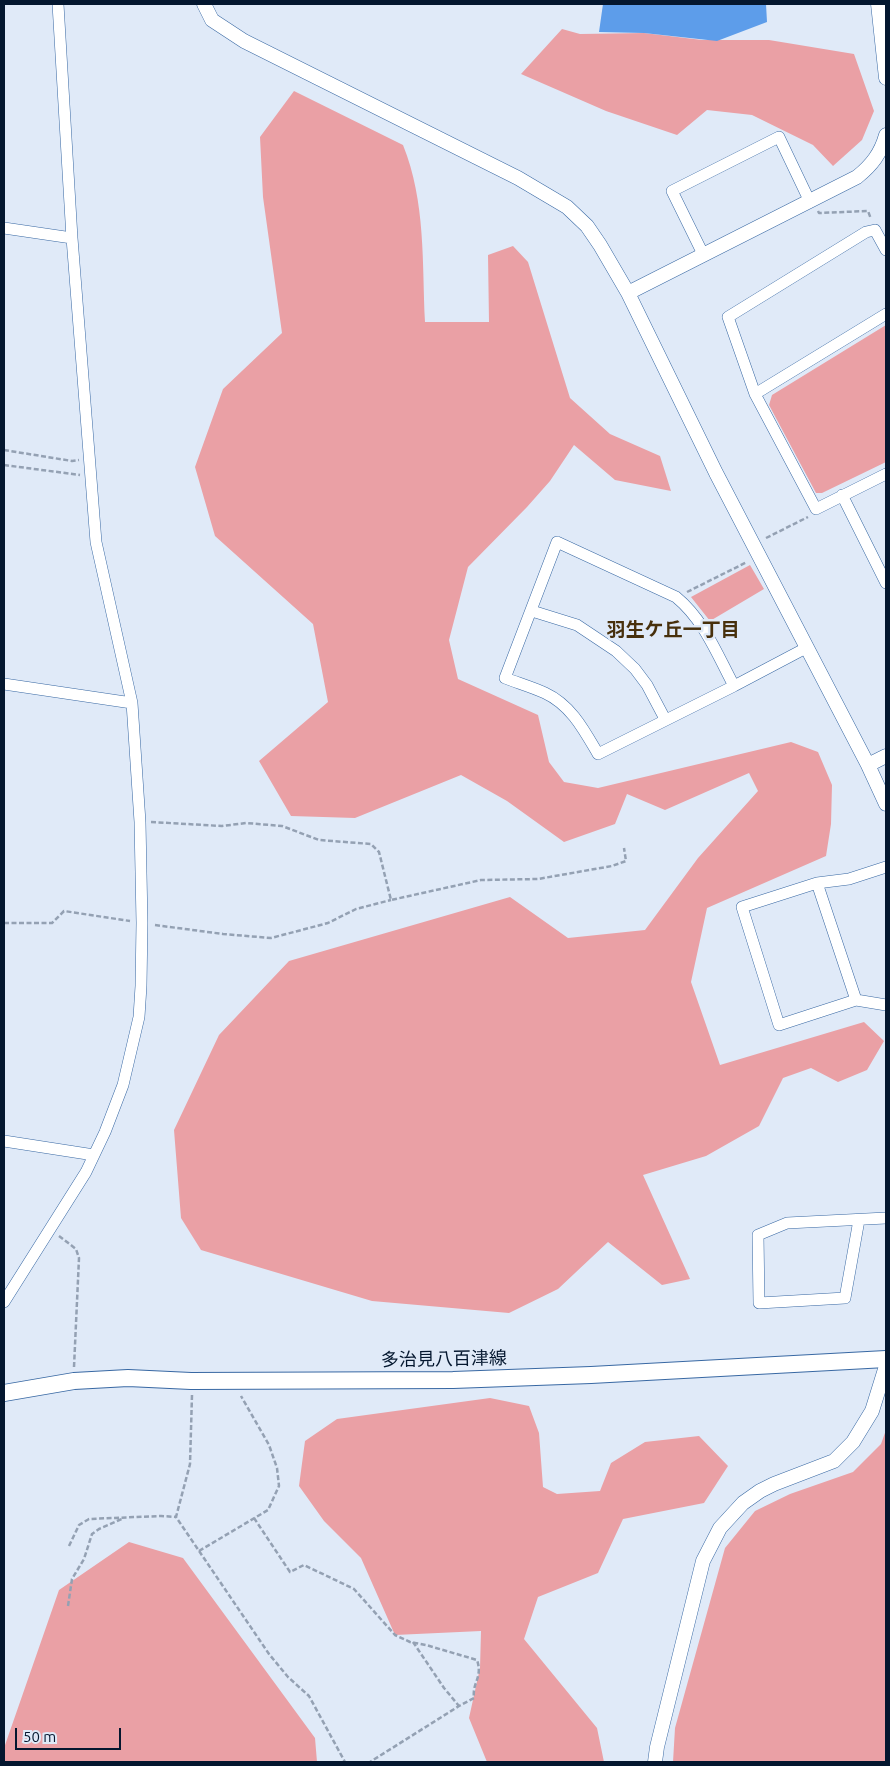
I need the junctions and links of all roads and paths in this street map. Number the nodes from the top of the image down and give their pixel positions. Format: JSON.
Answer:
{"nodes":[{"id":1,"x":58,"y":4,"type":"edge"},
{"id":2,"x":204,"y":4,"type":"edge"},
{"id":3,"x":878,"y":4,"type":"edge"},
{"id":4,"x":885,"y":48,"type":"edge"},
{"id":5,"x":886,"y":78,"type":"edge"},
{"id":6,"x":886,"y":135,"type":"edge"},
{"id":7,"x":810,"y":202,"type":"junction"},
{"id":8,"x":4,"y":228,"type":"edge"},
{"id":9,"x":875,"y":230,"type":"junction"},
{"id":10,"x":72,"y":238,"type":"junction"},
{"id":11,"x":886,"y":250,"type":"edge"},
{"id":12,"x":703,"y":254,"type":"junction"},
{"id":13,"x":628,"y":293,"type":"junction"},
{"id":14,"x":886,"y":314,"type":"edge"},
{"id":15,"x":755,"y":394,"type":"junction"},
{"id":16,"x":4,"y":450,"type":"edge"},
{"id":17,"x":90,"y":459,"type":"junction"},
{"id":18,"x":4,"y":465,"type":"edge"},
{"id":19,"x":886,"y":474,"type":"edge"},
{"id":20,"x":91,"y":477,"type":"junction"},
{"id":21,"x":842,"y":495,"type":"junction"},
{"id":22,"x":816,"y":509,"type":"junction"},
{"id":23,"x":756,"y":550,"type":"junction"},
{"id":24,"x":886,"y":582,"type":"edge"},
{"id":25,"x":676,"y":597,"type":"junction"},
{"id":26,"x":532,"y":611,"type":"junction"},
{"id":27,"x":806,"y":648,"type":"junction"},
{"id":28,"x":4,"y":684,"type":"edge"},
{"id":29,"x":734,"y":686,"type":"junction"},
{"id":30,"x":132,"y":703,"type":"junction"},
{"id":31,"x":665,"y":719,"type":"junction"},
{"id":32,"x":886,"y":756,"type":"edge"},
{"id":33,"x":868,"y":765,"type":"junction"},
{"id":34,"x":886,"y":804,"type":"edge"},
{"id":35,"x":140,"y":822,"type":"junction"},
{"id":36,"x":624,"y":848,"type":"dead end"},
{"id":37,"x":886,"y":867,"type":"edge"},
{"id":38,"x":817,"y":882,"type":"junction"},
{"id":39,"x":391,"y":900,"type":"junction"},
{"id":40,"x":271,"y":938,"type":"dead end"},
{"id":41,"x":856,"y":1000,"type":"junction"},
{"id":42,"x":886,"y":1005,"type":"edge"},
{"id":43,"x":4,"y":1141,"type":"edge"},
{"id":44,"x":94,"y":1155,"type":"junction"},
{"id":45,"x":886,"y":1218,"type":"edge"},
{"id":46,"x":859,"y":1220,"type":"junction"},
{"id":47,"x":50,"y":1228,"type":"junction"},
{"id":48,"x":4,"y":1302,"type":"edge"},
{"id":49,"x":886,"y":1359,"type":"edge"},
{"id":50,"x":886,"y":1366,"type":"edge"},
{"id":51,"x":241,"y":1380,"type":"junction"},
{"id":52,"x":74,"y":1381,"type":"junction"},
{"id":53,"x":192,"y":1381,"type":"junction"},
{"id":54,"x":4,"y":1392,"type":"edge"},
{"id":55,"x":176,"y":1517,"type":"junction"},
{"id":56,"x":126,"y":1518,"type":"junction"},
{"id":57,"x":254,"y":1518,"type":"junction"},
{"id":58,"x":69,"y":1546,"type":"dead end"},
{"id":59,"x":199,"y":1551,"type":"junction"},
{"id":60,"x":68,"y":1606,"type":"dead end"},
{"id":61,"x":413,"y":1642,"type":"junction"},
{"id":62,"x":458,"y":1706,"type":"junction"},
{"id":63,"x":345,"y":1762,"type":"edge"},
{"id":64,"x":370,"y":1762,"type":"edge"},
{"id":65,"x":655,"y":1762,"type":"edge"}],
"edges":[{"from":1,"to":10,"type":"street"},
{"from":2,"to":13,"type":"street"},
{"from":3,"to":4,"type":"street"},
{"from":4,"to":5,"type":"street"},
{"from":6,"to":7,"type":"street"},
{"from":7,"to":9,"type":"path"},
{"from":7,"to":12,"type":"street"},
{"from":7,"to":12,"type":"street"},
{"from":8,"to":10,"type":"street"},
{"from":9,"to":11,"type":"street"},
{"from":9,"to":15,"type":"street"},
{"from":10,"to":17,"type":"street"},
{"from":12,"to":13,"type":"street"},
{"from":13,"to":23,"type":"street"},
{"from":14,"to":15,"type":"street"},
{"from":15,"to":22,"type":"street"},
{"from":16,"to":17,"type":"path"},
{"from":17,"to":20,"type":"street"},
{"from":18,"to":20,"type":"path"},
{"from":19,"to":21,"type":"street"},
{"from":20,"to":30,"type":"street"},
{"from":21,"to":22,"type":"street"},
{"from":21,"to":24,"type":"street"},
{"from":22,"to":23,"type":"path"},
{"from":23,"to":25,"type":"path"},
{"from":23,"to":27,"type":"street"},
{"from":25,"to":26,"type":"street"},
{"from":25,"to":29,"type":"street"},
{"from":26,"to":31,"type":"street"},
{"from":26,"to":31,"type":"street"},
{"from":27,"to":29,"type":"street"},
{"from":27,"to":33,"type":"street"},
{"from":28,"to":30,"type":"street"},
{"from":29,"to":31,"type":"street"},
{"from":30,"to":35,"type":"street"},
{"from":32,"to":33,"type":"street"},
{"from":33,"to":34,"type":"street"},
{"from":35,"to":39,"type":"path"},
{"from":35,"to":44,"type":"street"},
{"from":36,"to":39,"type":"path"},
{"from":37,"to":38,"type":"street"},
{"from":38,"to":41,"type":"street"},
{"from":38,"to":41,"type":"street"},
{"from":39,"to":40,"type":"path"},
{"from":41,"to":42,"type":"street"},
{"from":43,"to":44,"type":"street"},
{"from":44,"to":47,"type":"street"},
{"from":45,"to":46,"type":"street"},
{"from":46,"to":46,"type":"street"},
{"from":47,"to":48,"type":"street"},
{"from":47,"to":52,"type":"path"},
{"from":49,"to":51,"type":"main road","name":"多治見八百津線"},
{"from":50,"to":65,"type":"street"},
{"from":51,"to":53,"type":"main road","name":"多治見八百津線"},
{"from":51,"to":57,"type":"path"},
{"from":52,"to":53,"type":"main road","name":"多治見八百津線"},
{"from":52,"to":54,"type":"main road","name":"多治見八百津線"},
{"from":53,"to":55,"type":"path"},
{"from":55,"to":56,"type":"path"},
{"from":55,"to":59,"type":"path"},
{"from":56,"to":58,"type":"path"},
{"from":56,"to":60,"type":"path"},
{"from":57,"to":59,"type":"path"},
{"from":57,"to":61,"type":"path"},
{"from":59,"to":63,"type":"path"},
{"from":61,"to":62,"type":"path"},
{"from":61,"to":62,"type":"path"},
{"from":62,"to":64,"type":"path"}]}
